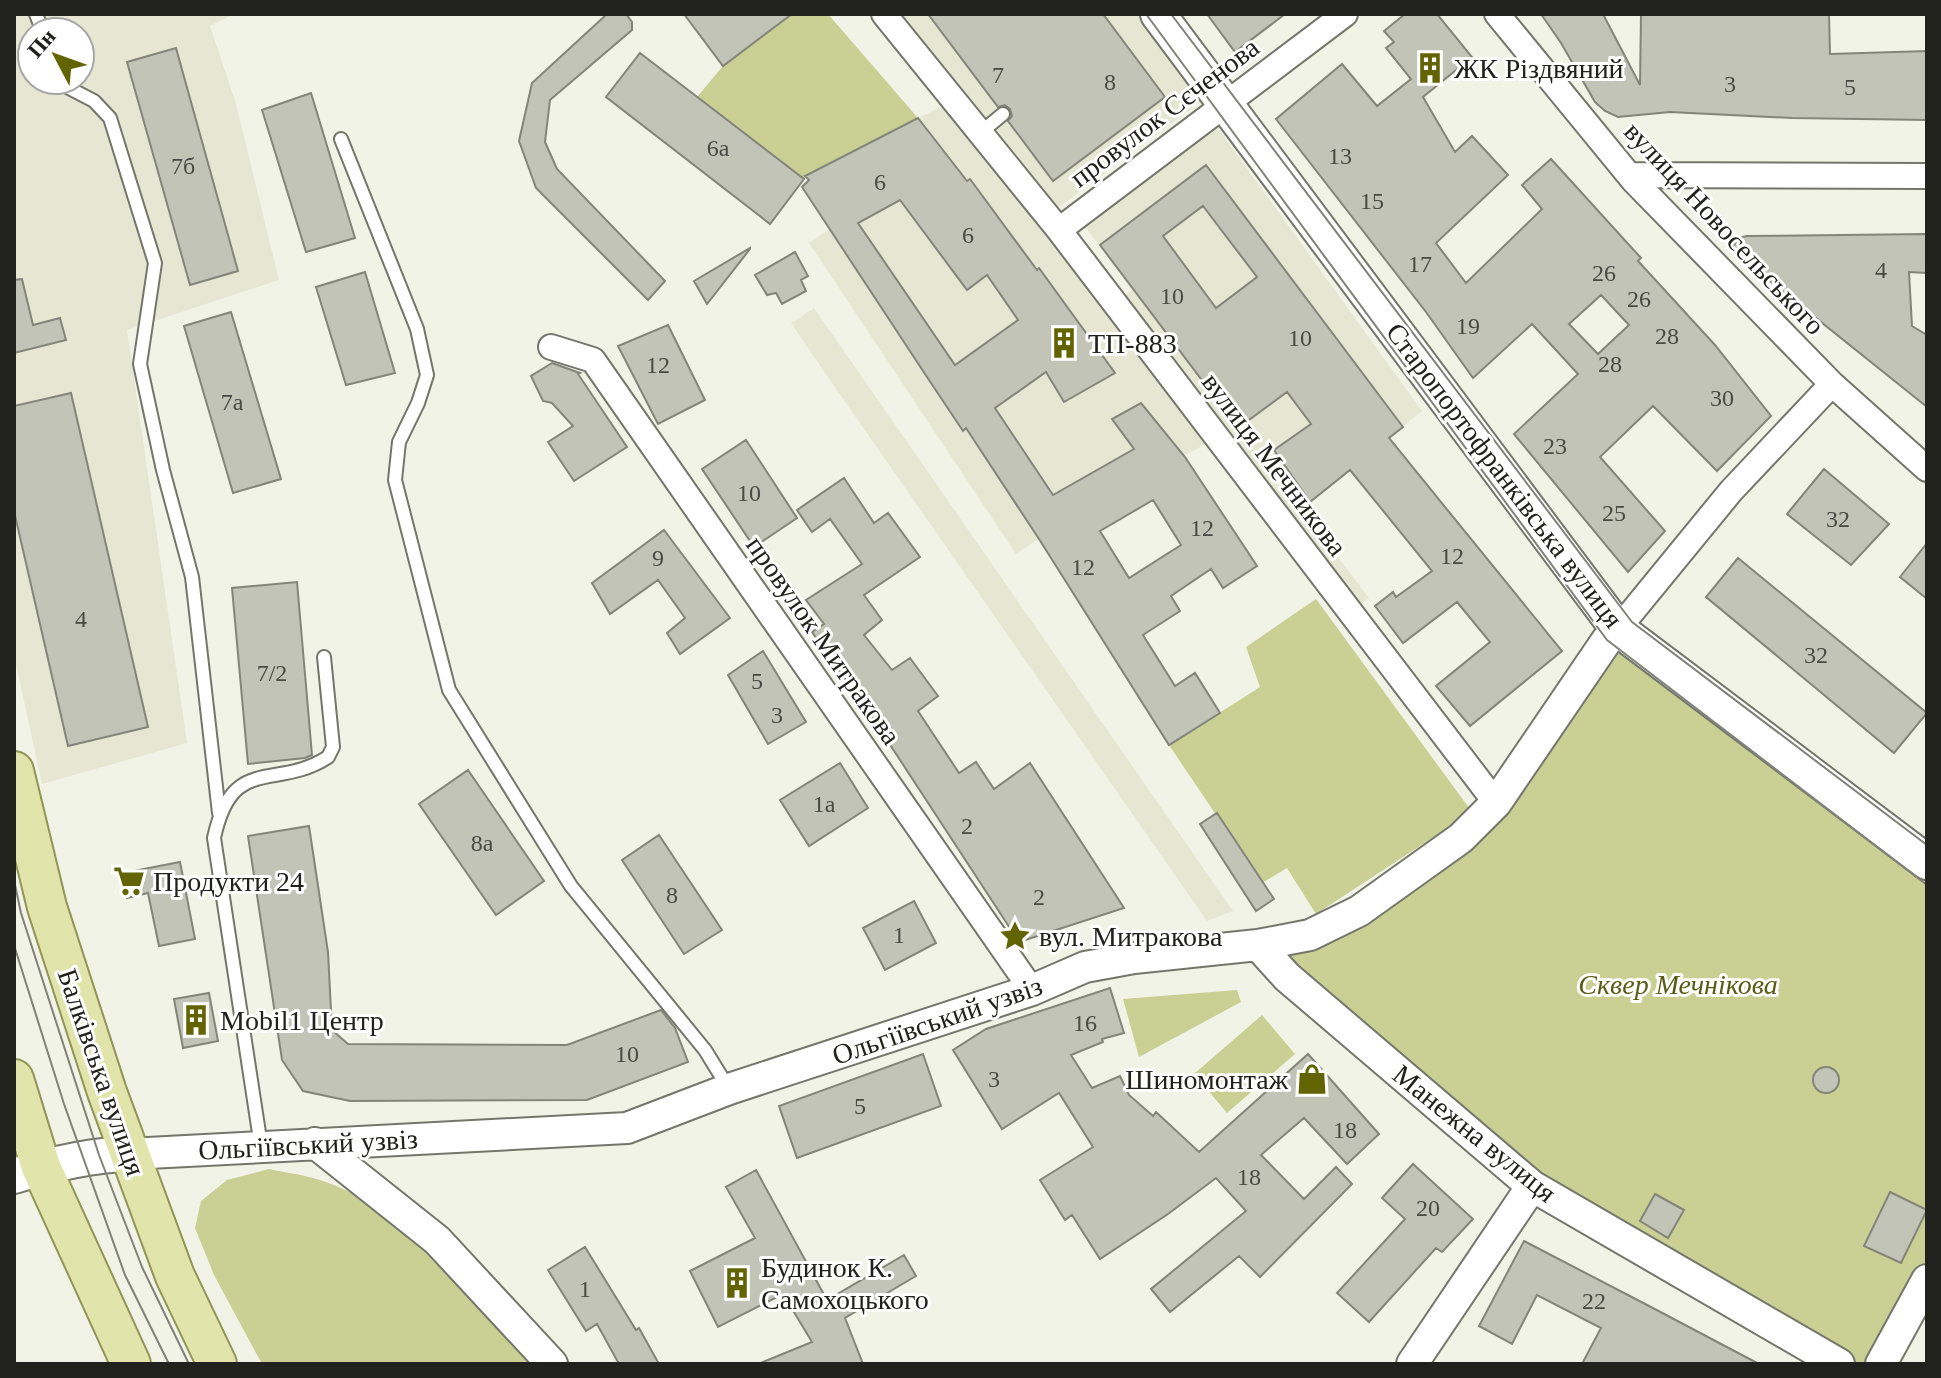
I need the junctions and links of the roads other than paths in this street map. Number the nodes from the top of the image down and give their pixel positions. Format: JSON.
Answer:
{"nodes":[{"id":1,"x":884,"y":14,"type":"edge"},
{"id":2,"x":1158,"y":14,"type":"edge"},
{"id":3,"x":1345,"y":14,"type":"edge"},
{"id":4,"x":1497,"y":14,"type":"edge"},
{"id":5,"x":84,"y":96,"type":"edge"},
{"id":6,"x":1226,"y":104,"type":"junction"},
{"id":7,"x":1003,"y":114,"type":"dead end"},
{"id":8,"x":980,"y":133,"type":"junction"},
{"id":9,"x":341,"y":139,"type":"dead end"},
{"id":10,"x":1629,"y":175,"type":"junction"},
{"id":11,"x":1927,"y":176,"type":"edge"},
{"id":12,"x":1059,"y":230,"type":"junction"},
{"id":13,"x":551,"y":347,"type":"dead end"},
{"id":14,"x":1832,"y":384,"type":"junction"},
{"id":15,"x":1927,"y":469,"type":"edge"},
{"id":16,"x":1618,"y":629,"type":"junction"},
{"id":17,"x":324,"y":657,"type":"dead end"},
{"id":18,"x":14,"y":771,"type":"edge"},
{"id":19,"x":1496,"y":803,"type":"junction"},
{"id":20,"x":219,"y":813,"type":"junction"},
{"id":21,"x":1927,"y":862,"type":"edge"},
{"id":22,"x":1258,"y":945,"type":"junction"},
{"id":23,"x":1032,"y":990,"type":"junction"},
{"id":24,"x":16,"y":1088,"type":"edge"},
{"id":25,"x":729,"y":1089,"type":"junction"},
{"id":26,"x":315,"y":1143,"type":"junction"},
{"id":27,"x":261,"y":1146,"type":"junction"},
{"id":28,"x":129,"y":1154,"type":"junction"},
{"id":29,"x":28,"y":1171,"type":"edge"},
{"id":30,"x":1532,"y":1186,"type":"junction"},
{"id":31,"x":1926,"y":1284,"type":"edge"},
{"id":32,"x":131,"y":1364,"type":"edge"},
{"id":33,"x":217,"y":1364,"type":"edge"},
{"id":34,"x":552,"y":1364,"type":"edge"},
{"id":35,"x":1412,"y":1364,"type":"edge"},
{"id":36,"x":1839,"y":1364,"type":"edge"},
{"id":37,"x":1881,"y":1364,"type":"edge"}],
"edges":[{"from":1,"to":8,"type":"street","name":"вулиця Мечникова"},
{"from":2,"to":6,"type":"main road","name":"Старопортофранківська вулиця"},
{"from":3,"to":6,"type":"street","name":"провулок Сєченова"},
{"from":4,"to":10,"type":"street","name":"вулиця Новосельського"},
{"from":5,"to":20,"type":"lane"},
{"from":6,"to":12,"type":"street","name":"провулок Сєченова"},
{"from":6,"to":16,"type":"main road","name":"Старопортофранківська вулиця"},
{"from":7,"to":8,"type":"lane"},
{"from":8,"to":12,"type":"street","name":"вулиця Мечникова"},
{"from":9,"to":25,"type":"lane"},
{"from":10,"to":11,"type":"street"},
{"from":10,"to":14,"type":"street","name":"вулиця Новосельського"},
{"from":12,"to":19,"type":"street","name":"вулиця Мечникова"},
{"from":13,"to":23,"type":"street","name":"провулок Митракова"},
{"from":14,"to":15,"type":"street","name":"вулиця Новосельського"},
{"from":14,"to":16,"type":"street"},
{"from":16,"to":19,"type":"street","name":"Ольгіївський узвіз"},
{"from":16,"to":21,"type":"main road","name":"Старопортофранківська вулиця"},
{"from":17,"to":20,"type":"lane"},
{"from":18,"to":28,"type":"main road","name":"Балківська вулиця"},
{"from":19,"to":22,"type":"street","name":"Ольгіївський узвіз"},
{"from":20,"to":27,"type":"lane"},
{"from":22,"to":23,"type":"street","name":"Ольгіївський узвіз"},
{"from":22,"to":30,"type":"street","name":"Манежна вулиця"},
{"from":23,"to":25,"type":"street","name":"Ольгіївський узвіз"},
{"from":24,"to":29,"type":"main road"},
{"from":25,"to":26,"type":"street","name":"Ольгіївський узвіз"},
{"from":26,"to":27,"type":"street","name":"Ольгіївський узвіз"},
{"from":26,"to":34,"type":"street"},
{"from":27,"to":28,"type":"street","name":"Ольгіївський узвіз"},
{"from":28,"to":29,"type":"main road"},
{"from":28,"to":33,"type":"main road","name":"Балківська вулиця"},
{"from":29,"to":32,"type":"main road"},
{"from":30,"to":35,"type":"street"},
{"from":30,"to":36,"type":"street","name":"Манежна вулиця"},
{"from":31,"to":37,"type":"street"}]}
